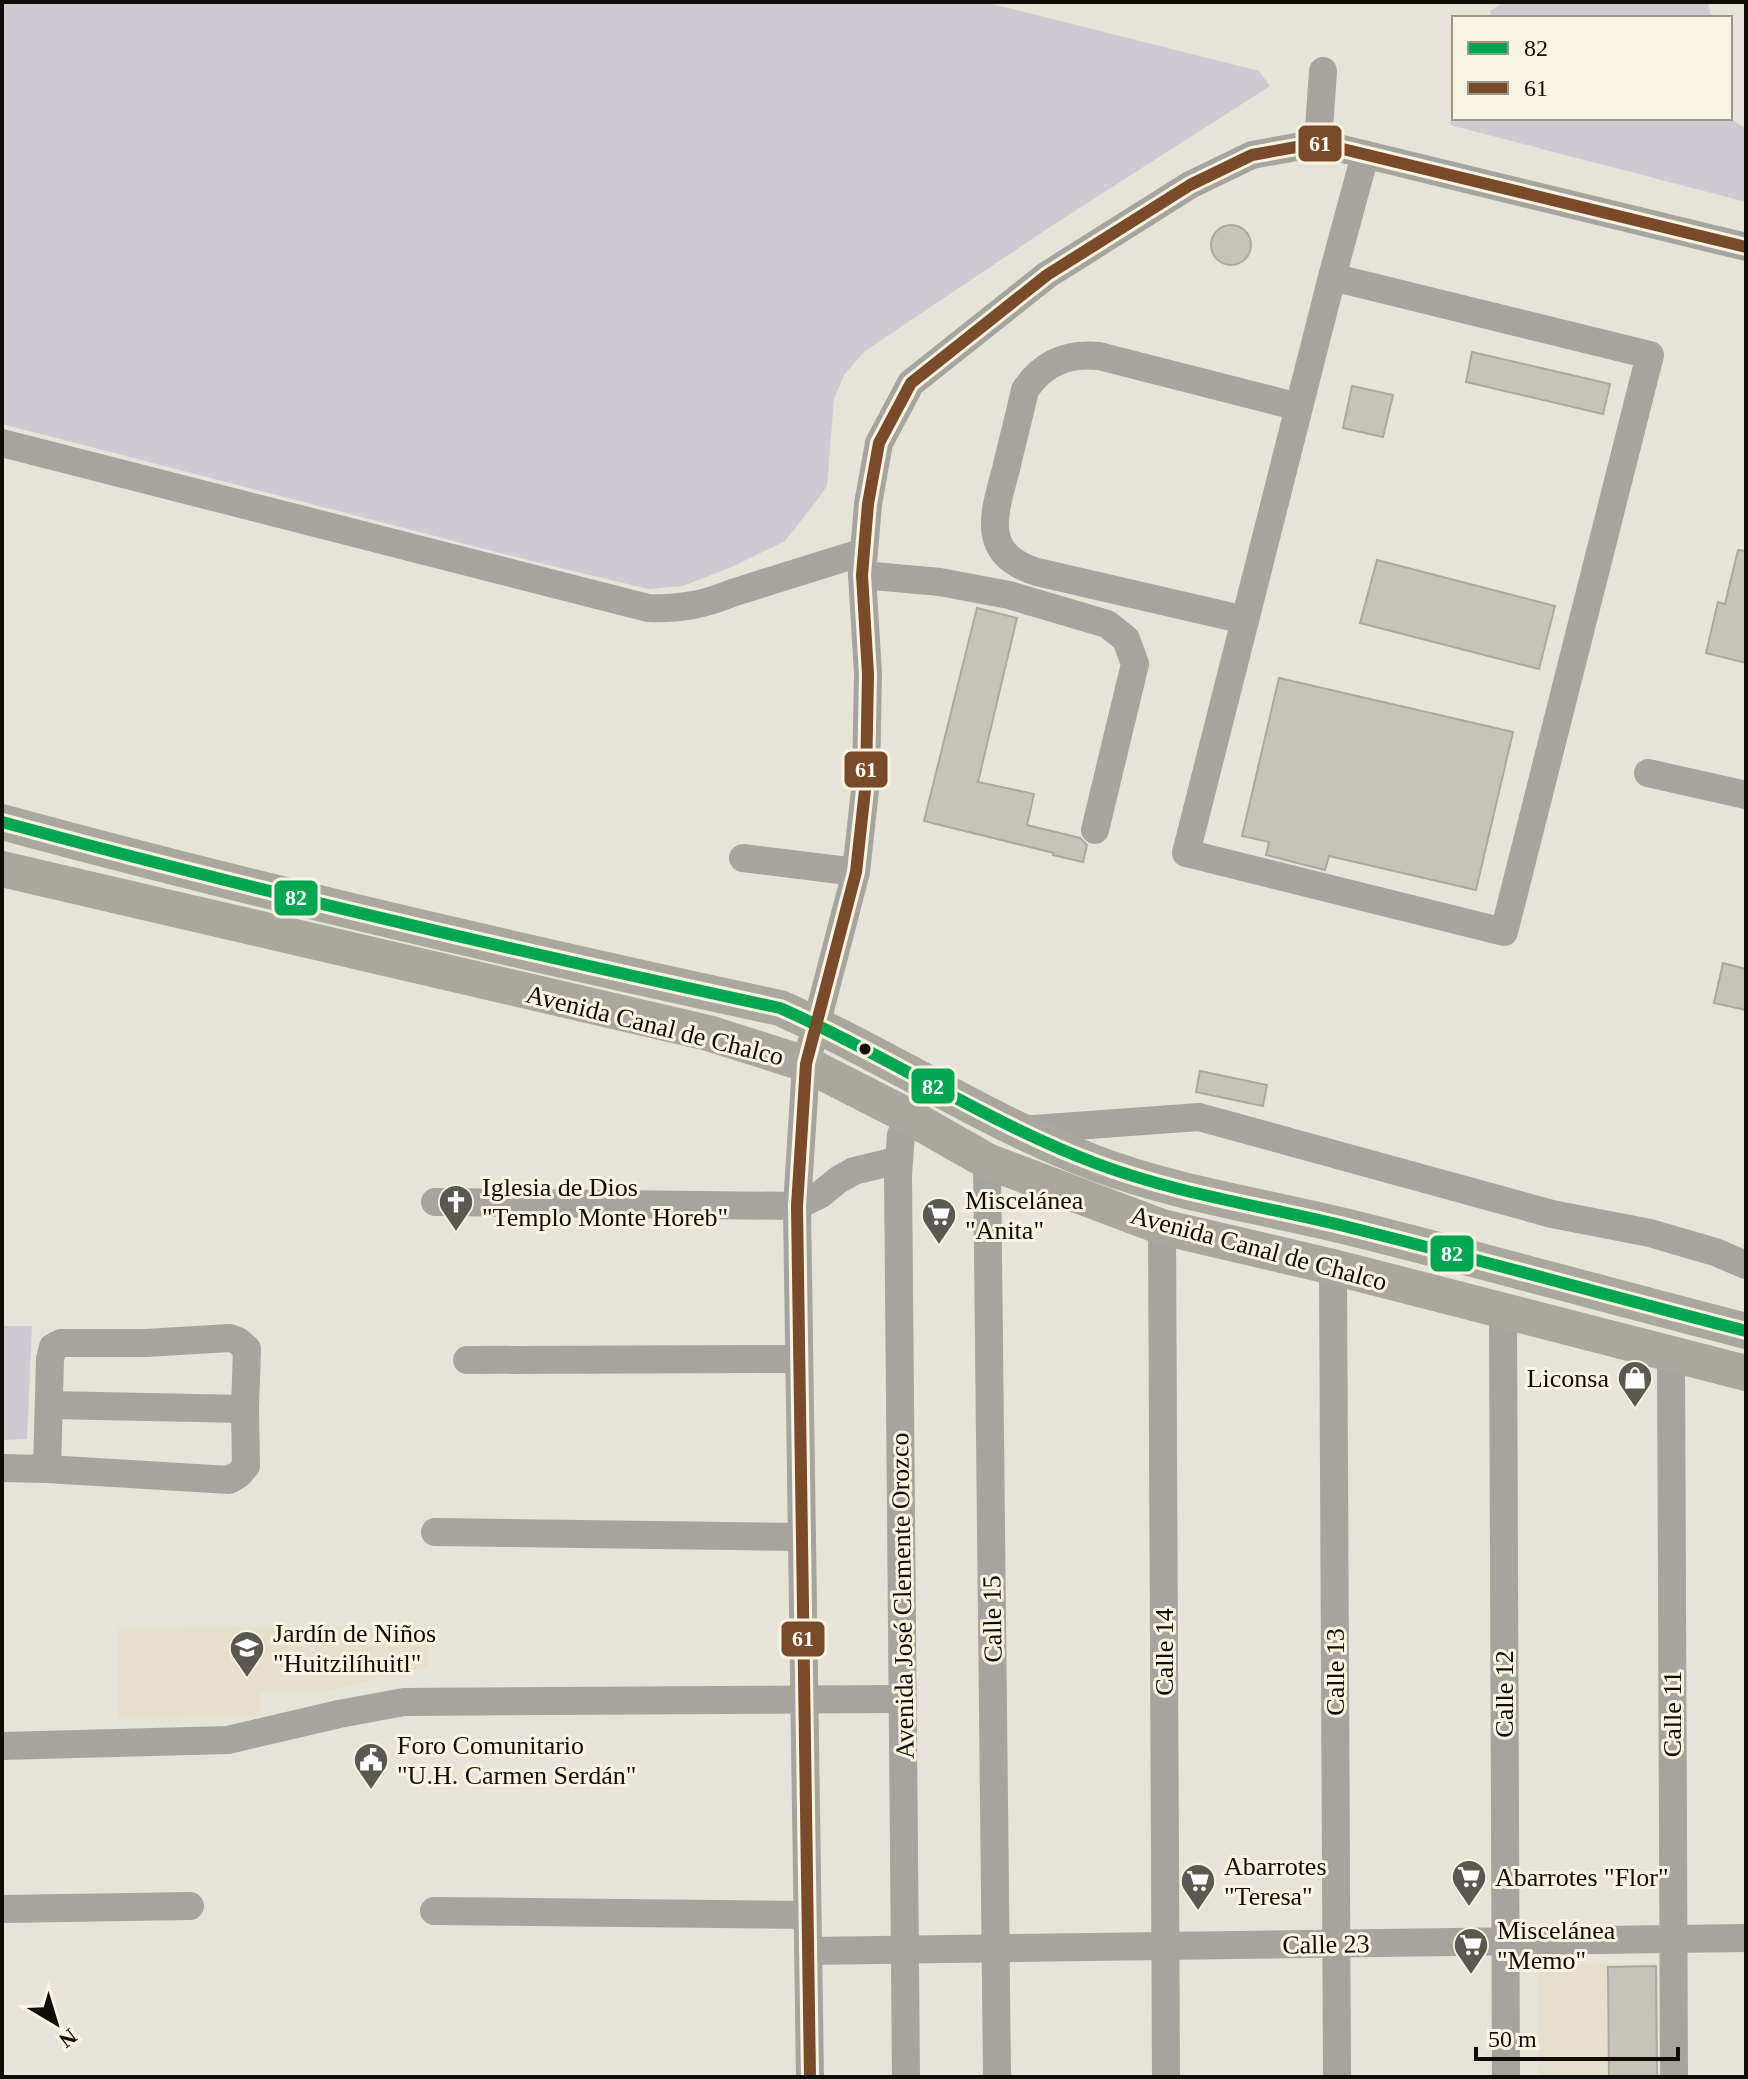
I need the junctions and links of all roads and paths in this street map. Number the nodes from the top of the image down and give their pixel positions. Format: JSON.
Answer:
{"nodes":[{"id":1,"x":1323,"y":71,"type":"dead end"},
{"id":2,"x":1318,"y":143,"type":"junction"},
{"id":3,"x":1365,"y":155,"type":"junction"},
{"id":4,"x":1746,"y":247,"type":"edge"},
{"id":5,"x":1332,"y":277,"type":"junction"},
{"id":6,"x":1299,"y":407,"type":"junction"},
{"id":7,"x":2,"y":443,"type":"edge"},
{"id":8,"x":862,"y":564,"type":"junction"},
{"id":9,"x":1245,"y":620,"type":"junction"},
{"id":10,"x":1648,"y":773,"type":"dead end"},
{"id":11,"x":1746,"y":795,"type":"edge"},
{"id":12,"x":2,"y":822,"type":"edge"},
{"id":13,"x":1095,"y":830,"type":"dead end"},
{"id":14,"x":743,"y":858,"type":"dead end"},
{"id":15,"x":2,"y":869,"type":"edge"},
{"id":16,"x":856,"y":872,"type":"junction"},
{"id":17,"x":817,"y":1024,"type":"junction"},
{"id":18,"x":806,"y":1064,"type":"junction"},
{"id":19,"x":908,"y":1116,"type":"junction"},
{"id":20,"x":1020,"y":1130,"type":"junction"},
{"id":21,"x":899,"y":1160,"type":"junction"},
{"id":22,"x":987,"y":1161,"type":"junction"},
{"id":23,"x":435,"y":1202,"type":"dead end"},
{"id":24,"x":797,"y":1206,"type":"junction"},
{"id":25,"x":1162,"y":1227,"type":"junction"},
{"id":26,"x":1746,"y":1265,"type":"edge"},
{"id":27,"x":1333,"y":1267,"type":"junction"},
{"id":28,"x":1503,"y":1311,"type":"junction"},
{"id":29,"x":1746,"y":1331,"type":"edge"},
{"id":30,"x":1671,"y":1352,"type":"junction"},
{"id":31,"x":799,"y":1359,"type":"junction"},
{"id":32,"x":467,"y":1360,"type":"dead end"},
{"id":33,"x":1746,"y":1373,"type":"edge"},
{"id":34,"x":50,"y":1405,"type":"junction"},
{"id":35,"x":245,"y":1409,"type":"junction"},
{"id":36,"x":2,"y":1468,"type":"edge"},
{"id":37,"x":47,"y":1469,"type":"junction"},
{"id":38,"x":435,"y":1532,"type":"dead end"},
{"id":39,"x":802,"y":1537,"type":"junction"},
{"id":40,"x":804,"y":1699,"type":"junction"},
{"id":41,"x":902,"y":1699,"type":"junction"},
{"id":42,"x":2,"y":1746,"type":"edge"},
{"id":43,"x":190,"y":1906,"type":"dead end"},
{"id":44,"x":2,"y":1909,"type":"edge"},
{"id":45,"x":434,"y":1911,"type":"dead end"},
{"id":46,"x":807,"y":1915,"type":"junction"},
{"id":47,"x":1746,"y":1938,"type":"edge"},
{"id":48,"x":1673,"y":1939,"type":"junction"},
{"id":49,"x":1505,"y":1941,"type":"junction"},
{"id":50,"x":1336,"y":1944,"type":"junction"},
{"id":51,"x":1166,"y":1946,"type":"junction"},
{"id":52,"x":995,"y":1948,"type":"junction"},
{"id":53,"x":905,"y":1949,"type":"junction"},
{"id":54,"x":808,"y":1951,"type":"junction"},
{"id":55,"x":810,"y":2077,"type":"edge"},
{"id":56,"x":906,"y":2077,"type":"edge"},
{"id":57,"x":997,"y":2077,"type":"edge"},
{"id":58,"x":1166,"y":2077,"type":"edge"},
{"id":59,"x":1337,"y":2077,"type":"edge"},
{"id":60,"x":1506,"y":2077,"type":"edge"},
{"id":61,"x":1674,"y":2077,"type":"edge"}],
"edges":[{"from":1,"to":2,"type":"street"},
{"from":2,"to":3,"type":"street"},
{"from":2,"to":8,"type":"street"},
{"from":3,"to":4,"type":"street"},
{"from":3,"to":5,"type":"street"},
{"from":5,"to":6,"type":"street"},
{"from":5,"to":9,"type":"street"},
{"from":6,"to":9,"type":"street"},
{"from":6,"to":9,"type":"street"},
{"from":7,"to":8,"type":"street"},
{"from":8,"to":13,"type":"street"},
{"from":8,"to":16,"type":"street"},
{"from":10,"to":11,"type":"street"},
{"from":12,"to":17,"type":"main road","name":"Avenida Canal de Chalco"},
{"from":14,"to":16,"type":"street"},
{"from":15,"to":18,"type":"main road","name":"Avenida Canal de Chalco"},
{"from":16,"to":17,"type":"street"},
{"from":17,"to":18,"type":"street"},
{"from":17,"to":20,"type":"main road","name":"Avenida Canal de Chalco"},
{"from":18,"to":19,"type":"main road","name":"Avenida Canal de Chalco"},
{"from":18,"to":24,"type":"street"},
{"from":19,"to":21,"type":"street","name":"Avenida José Clemente Orozco"},
{"from":19,"to":22,"type":"main road","name":"Avenida Canal de Chalco"},
{"from":20,"to":26,"type":"street"},
{"from":20,"to":29,"type":"main road","name":"Avenida Canal de Chalco"},
{"from":21,"to":24,"type":"street"},
{"from":21,"to":41,"type":"street","name":"Avenida José Clemente Orozco"},
{"from":22,"to":25,"type":"main road","name":"Avenida Canal de Chalco"},
{"from":22,"to":52,"type":"street","name":"Calle 15"},
{"from":23,"to":24,"type":"street"},
{"from":24,"to":31,"type":"street"},
{"from":25,"to":27,"type":"main road","name":"Avenida Canal de Chalco"},
{"from":25,"to":51,"type":"street","name":"Calle 14"},
{"from":27,"to":28,"type":"main road","name":"Avenida Canal de Chalco"},
{"from":27,"to":50,"type":"street","name":"Calle 13"},
{"from":28,"to":30,"type":"main road","name":"Avenida Canal de Chalco"},
{"from":28,"to":49,"type":"street","name":"Calle 12"},
{"from":30,"to":33,"type":"main road","name":"Avenida Canal de Chalco"},
{"from":30,"to":48,"type":"street","name":"Calle 11"},
{"from":31,"to":32,"type":"street"},
{"from":31,"to":39,"type":"street"},
{"from":34,"to":35,"type":"street"},
{"from":34,"to":35,"type":"street"},
{"from":34,"to":37,"type":"street"},
{"from":35,"to":37,"type":"street"},
{"from":36,"to":37,"type":"street"},
{"from":38,"to":39,"type":"street"},
{"from":39,"to":40,"type":"street"},
{"from":40,"to":41,"type":"street"},
{"from":40,"to":42,"type":"street"},
{"from":40,"to":46,"type":"street"},
{"from":41,"to":53,"type":"street","name":"Avenida José Clemente Orozco"},
{"from":43,"to":44,"type":"street"},
{"from":45,"to":46,"type":"street"},
{"from":46,"to":54,"type":"street"},
{"from":47,"to":48,"type":"street","name":"Calle 23"},
{"from":48,"to":49,"type":"street","name":"Calle 23"},
{"from":48,"to":61,"type":"street","name":"Calle 11"},
{"from":49,"to":50,"type":"street","name":"Calle 23"},
{"from":49,"to":60,"type":"street","name":"Calle 12"},
{"from":50,"to":51,"type":"street","name":"Calle 23"},
{"from":50,"to":59,"type":"street","name":"Calle 13"},
{"from":51,"to":52,"type":"street","name":"Calle 23"},
{"from":51,"to":58,"type":"street","name":"Calle 14"},
{"from":52,"to":53,"type":"street","name":"Calle 23"},
{"from":52,"to":57,"type":"street","name":"Calle 15"},
{"from":53,"to":54,"type":"street","name":"Calle 23"},
{"from":53,"to":56,"type":"street","name":"Avenida José Clemente Orozco"},
{"from":54,"to":55,"type":"street"}]}
